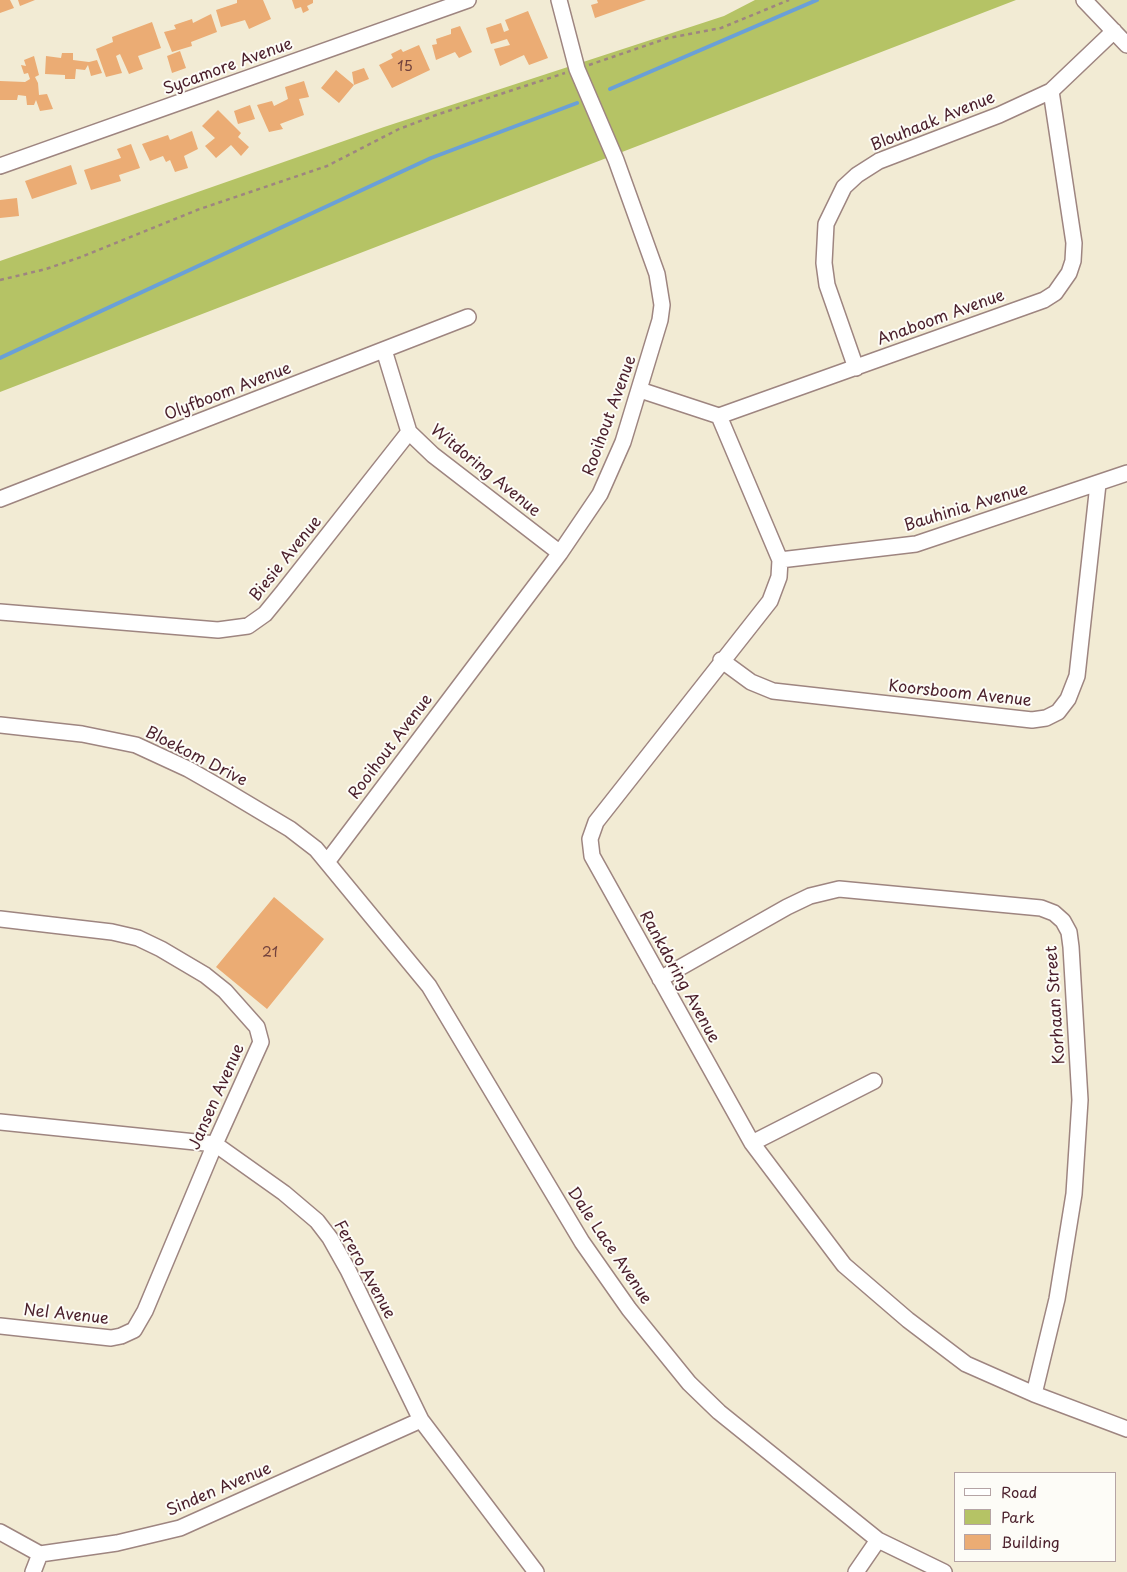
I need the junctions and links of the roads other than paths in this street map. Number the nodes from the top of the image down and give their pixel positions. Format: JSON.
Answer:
{"nodes":[{"id":1,"x":468,"y":0,"type":"edge"},
{"id":2,"x":558,"y":0,"type":"edge"},
{"id":3,"x":1084,"y":0,"type":"edge"},
{"id":4,"x":1114,"y":32,"type":"junction"},
{"id":5,"x":1127,"y":45,"type":"edge"},
{"id":6,"x":1051,"y":91,"type":"junction"},
{"id":7,"x":0,"y":166,"type":"edge"},
{"id":8,"x":468,"y":316,"type":"dead end"},
{"id":9,"x":384,"y":350,"type":"junction"},
{"id":10,"x":856,"y":368,"type":"junction"},
{"id":11,"x":640,"y":390,"type":"junction"},
{"id":12,"x":720,"y":416,"type":"junction"},
{"id":13,"x":409,"y":432,"type":"junction"},
{"id":14,"x":1127,"y":473,"type":"edge"},
{"id":15,"x":1098,"y":484,"type":"junction"},
{"id":16,"x":0,"y":499,"type":"edge"},
{"id":17,"x":560,"y":553,"type":"junction"},
{"id":18,"x":780,"y":560,"type":"junction"},
{"id":19,"x":0,"y":612,"type":"edge"},
{"id":20,"x":721,"y":660,"type":"junction"},
{"id":21,"x":0,"y":725,"type":"edge"},
{"id":22,"x":327,"y":862,"type":"junction"},
{"id":23,"x":0,"y":919,"type":"edge"},
{"id":24,"x":660,"y":979,"type":"junction"},
{"id":25,"x":874,"y":1081,"type":"dead end"},
{"id":26,"x":0,"y":1122,"type":"edge"},
{"id":27,"x":752,"y":1143,"type":"junction"},
{"id":28,"x":215,"y":1144,"type":"junction"},
{"id":29,"x":0,"y":1326,"type":"edge"},
{"id":30,"x":127,"y":1334,"type":"joint"},
{"id":31,"x":1034,"y":1394,"type":"junction"},
{"id":32,"x":421,"y":1420,"type":"junction"},
{"id":33,"x":1127,"y":1429,"type":"edge"},
{"id":34,"x":0,"y":1532,"type":"edge"},
{"id":35,"x":878,"y":1540,"type":"junction"},
{"id":36,"x":40,"y":1554,"type":"junction"},
{"id":37,"x":33,"y":1572,"type":"edge"},
{"id":38,"x":536,"y":1572,"type":"edge"},
{"id":39,"x":856,"y":1572,"type":"edge"},
{"id":40,"x":944,"y":1572,"type":"edge"}],
"edges":[{"from":1,"to":7,"type":"street","name":"Sycamore Avenue"},
{"from":2,"to":11,"type":"street","name":"Rooihout Avenue"},
{"from":3,"to":4,"type":"street"},
{"from":4,"to":5,"type":"street"},
{"from":4,"to":6,"type":"street","name":"Blouhaak Avenue"},
{"from":6,"to":10,"type":"street","name":"Blouhaak Avenue"},
{"from":6,"to":10,"type":"street","name":"Anaboom Avenue"},
{"from":8,"to":9,"type":"street","name":"Olyfboom Avenue"},
{"from":9,"to":13,"type":"street","name":"Witdoring Avenue"},
{"from":9,"to":16,"type":"street","name":"Olyfboom Avenue"},
{"from":10,"to":12,"type":"street","name":"Anaboom Avenue"},
{"from":11,"to":12,"type":"street"},
{"from":11,"to":17,"type":"street","name":"Rooihout Avenue"},
{"from":12,"to":18,"type":"street"},
{"from":13,"to":17,"type":"street","name":"Witdoring Avenue"},
{"from":13,"to":19,"type":"street","name":"Biesie Avenue"},
{"from":14,"to":15,"type":"street","name":"Bauhinia Avenue"},
{"from":15,"to":18,"type":"street","name":"Bauhinia Avenue"},
{"from":15,"to":20,"type":"street","name":"Koorsboom Avenue"},
{"from":17,"to":22,"type":"street","name":"Rooihout Avenue"},
{"from":18,"to":20,"type":"street","name":"Rankdoring Avenue"},
{"from":20,"to":24,"type":"street","name":"Rankdoring Avenue"},
{"from":21,"to":22,"type":"street","name":"Bloekom Drive"},
{"from":22,"to":35,"type":"street","name":"Dale Lace Avenue"},
{"from":23,"to":28,"type":"street","name":"Jansen Avenue"},
{"from":24,"to":27,"type":"street","name":"Rankdoring Avenue"},
{"from":24,"to":31,"type":"street","name":"Korhaan Street"},
{"from":25,"to":27,"type":"street"},
{"from":26,"to":28,"type":"street","name":"Ferero Avenue"},
{"from":27,"to":31,"type":"street","name":"Rankdoring Avenue"},
{"from":28,"to":30,"type":"street","name":"Jansen Avenue"},
{"from":28,"to":32,"type":"street","name":"Ferero Avenue"},
{"from":29,"to":30,"type":"street","name":"Nel Avenue"},
{"from":31,"to":33,"type":"street","name":"Rankdoring Avenue"},
{"from":32,"to":36,"type":"street","name":"Sinden Avenue"},
{"from":32,"to":38,"type":"street","name":"Ferero Avenue"},
{"from":34,"to":36,"type":"street"},
{"from":35,"to":39,"type":"street"},
{"from":35,"to":40,"type":"street","name":"Dale Lace Avenue"},
{"from":36,"to":37,"type":"street"}]}
